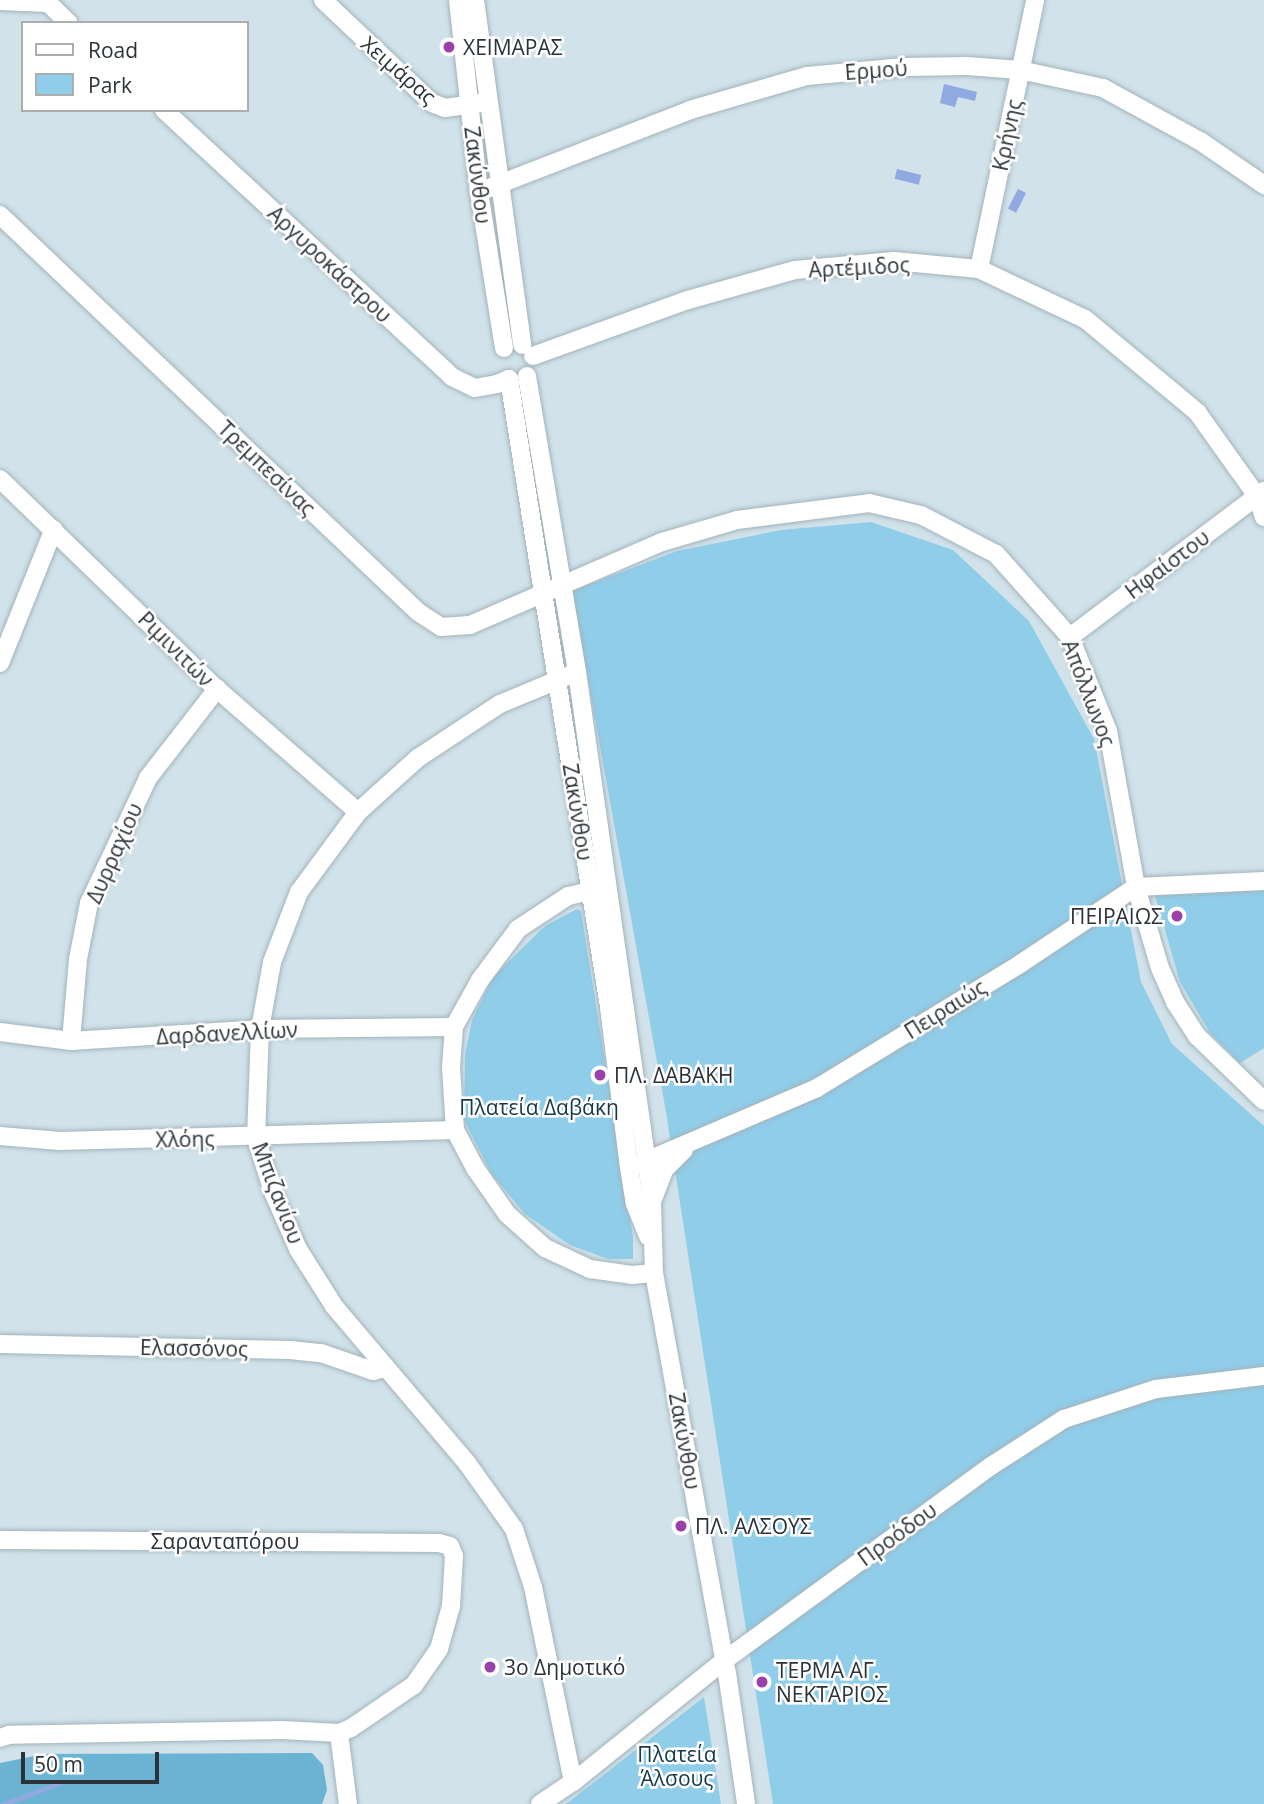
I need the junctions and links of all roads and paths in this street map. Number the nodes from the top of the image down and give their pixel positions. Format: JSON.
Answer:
{"nodes":[{"id":1,"x":323,"y":0,"type":"edge"},
{"id":2,"x":458,"y":0,"type":"edge"},
{"id":3,"x":475,"y":0,"type":"edge"},
{"id":4,"x":1035,"y":0,"type":"edge"},
{"id":5,"x":0,"y":1,"type":"edge"},
{"id":6,"x":46,"y":1,"type":"edge"},
{"id":7,"x":67,"y":21,"type":"edge"},
{"id":8,"x":1020,"y":70,"type":"junction"},
{"id":9,"x":488,"y":101,"type":"junction"},
{"id":10,"x":470,"y":105,"type":"junction"},
{"id":11,"x":166,"y":112,"type":"edge"},
{"id":12,"x":498,"y":184,"type":"junction"},
{"id":13,"x":1264,"y":185,"type":"edge"},
{"id":14,"x":479,"y":191,"type":"junction"},
{"id":15,"x":0,"y":215,"type":"edge"},
{"id":16,"x":979,"y":269,"type":"junction"},
{"id":17,"x":504,"y":348,"type":"junction"},
{"id":18,"x":528,"y":351,"type":"junction"},
{"id":19,"x":527,"y":376,"type":"junction"},
{"id":20,"x":509,"y":379,"type":"junction"},
{"id":21,"x":0,"y":479,"type":"edge"},
{"id":22,"x":1261,"y":494,"type":"edge"},
{"id":23,"x":1264,"y":517,"type":"edge"},
{"id":24,"x":54,"y":529,"type":"junction"},
{"id":25,"x":563,"y":582,"type":"junction"},
{"id":26,"x":544,"y":595,"type":"junction"},
{"id":27,"x":1070,"y":637,"type":"junction"},
{"id":28,"x":0,"y":663,"type":"edge"},
{"id":29,"x":577,"y":672,"type":"junction"},
{"id":30,"x":557,"y":678,"type":"junction"},
{"id":31,"x":217,"y":690,"type":"junction"},
{"id":32,"x":358,"y":812,"type":"junction"},
{"id":33,"x":1264,"y":881,"type":"edge"},
{"id":34,"x":1136,"y":887,"type":"junction"},
{"id":35,"x":590,"y":891,"type":"junction"},
{"id":36,"x":454,"y":1027,"type":"junction"},
{"id":37,"x":260,"y":1029,"type":"junction"},
{"id":38,"x":0,"y":1032,"type":"edge"},
{"id":39,"x":71,"y":1041,"type":"junction"},
{"id":40,"x":1264,"y":1101,"type":"edge"},
{"id":41,"x":641,"y":1127,"type":"junction"},
{"id":42,"x":455,"y":1130,"type":"junction"},
{"id":43,"x":0,"y":1136,"type":"edge"},
{"id":44,"x":256,"y":1138,"type":"junction"},
{"id":45,"x":686,"y":1144,"type":"junction"},
{"id":46,"x":647,"y":1162,"type":"junction"},
{"id":47,"x":629,"y":1167,"type":"junction"},
{"id":48,"x":652,"y":1203,"type":"junction"},
{"id":49,"x":651,"y":1244,"type":"junction"},
{"id":50,"x":654,"y":1273,"type":"junction"},
{"id":51,"x":0,"y":1343,"type":"edge"},
{"id":52,"x":384,"y":1368,"type":"junction"},
{"id":53,"x":1264,"y":1376,"type":"edge"},
{"id":54,"x":0,"y":1540,"type":"edge"},
{"id":55,"x":725,"y":1660,"type":"junction"},
{"id":56,"x":339,"y":1733,"type":"junction"},
{"id":57,"x":0,"y":1738,"type":"edge"},
{"id":58,"x":573,"y":1782,"type":"junction"},
{"id":59,"x":348,"y":1804,"type":"edge"},
{"id":60,"x":540,"y":1804,"type":"edge"},
{"id":61,"x":746,"y":1804,"type":"edge"}],
"edges":[{"from":1,"to":10,"type":"street","name":"Χειμάρας"},
{"from":2,"to":10,"type":"street","name":"Ζακύνθου"},
{"from":3,"to":9,"type":"street","name":"Ζακύνθου"},
{"from":4,"to":8,"type":"street","name":"Κρήνης"},
{"from":5,"to":6,"type":"street"},
{"from":6,"to":7,"type":"street"},
{"from":8,"to":12,"type":"street","name":"Ερμού"},
{"from":8,"to":13,"type":"street","name":"Ερμού"},
{"from":8,"to":16,"type":"street","name":"Κρήνης"},
{"from":9,"to":10,"type":"street","name":"Χειμάρας"},
{"from":9,"to":12,"type":"street","name":"Ζακύνθου"},
{"from":10,"to":14,"type":"street","name":"Ζακύνθου"},
{"from":11,"to":20,"type":"street","name":"Αργυροκάστρου"},
{"from":12,"to":14,"type":"street","name":"Ερμού"},
{"from":12,"to":18,"type":"street","name":"Ζακύνθου"},
{"from":14,"to":17,"type":"street","name":"Ζακύνθου"},
{"from":15,"to":26,"type":"street","name":"Τρεμπεσίνας"},
{"from":16,"to":18,"type":"street","name":"Αρτέμιδος"},
{"from":16,"to":22,"type":"street","name":"Αρτέμιδος"},
{"from":17,"to":18,"type":"street"},
{"from":17,"to":20,"type":"street"},
{"from":18,"to":19,"type":"street"},
{"from":19,"to":20,"type":"street"},
{"from":19,"to":25,"type":"street","name":"Ζακύνθου"},
{"from":20,"to":26,"type":"street","name":"Ζακύνθου"},
{"from":21,"to":24,"type":"street","name":"Ριμινιτών"},
{"from":22,"to":23,"type":"street","name":"Αρτέμιδος"},
{"from":22,"to":27,"type":"street","name":"Ηφαίστου"},
{"from":24,"to":28,"type":"street"},
{"from":24,"to":31,"type":"street","name":"Ριμινιτών"},
{"from":25,"to":26,"type":"street","name":"Τρεμπεσίνας"},
{"from":25,"to":27,"type":"street","name":"Απόλλωνος"},
{"from":25,"to":29,"type":"street","name":"Ζακύνθου"},
{"from":26,"to":30,"type":"street","name":"Ζακύνθου"},
{"from":27,"to":34,"type":"street","name":"Απόλλωνος"},
{"from":29,"to":30,"type":"street","name":"Μπιζανίου"},
{"from":29,"to":41,"type":"street","name":"Ζακύνθου"},
{"from":30,"to":32,"type":"street","name":"Μπιζανίου"},
{"from":30,"to":35,"type":"street","name":"Ζακύνθου"},
{"from":31,"to":32,"type":"street","name":"Ριμινιτών"},
{"from":31,"to":39,"type":"street","name":"Δυρραχίου"},
{"from":32,"to":37,"type":"street","name":"Μπιζανίου"},
{"from":33,"to":34,"type":"street"},
{"from":34,"to":40,"type":"street","name":"Απόλλωνος"},
{"from":34,"to":45,"type":"street","name":"Πειραιώς"},
{"from":35,"to":36,"type":"street"},
{"from":35,"to":47,"type":"street","name":"Ζακύνθου"},
{"from":36,"to":37,"type":"street","name":"Δαρδανελλίων"},
{"from":36,"to":42,"type":"street"},
{"from":37,"to":39,"type":"street","name":"Δαρδανελλίων"},
{"from":37,"to":44,"type":"street","name":"Μπιζανίου"},
{"from":38,"to":39,"type":"street","name":"Δαρδανελλίων"},
{"from":41,"to":45,"type":"street"},
{"from":41,"to":46,"type":"street","name":"Ζακύνθου"},
{"from":42,"to":44,"type":"street","name":"Χλόης"},
{"from":42,"to":50,"type":"street"},
{"from":43,"to":44,"type":"street","name":"Χλόης"},
{"from":44,"to":52,"type":"street","name":"Μπιζανίου"},
{"from":45,"to":46,"type":"street","name":"Πειραιώς"},
{"from":45,"to":48,"type":"street"},
{"from":46,"to":47,"type":"street","name":"Πειραιώς"},
{"from":46,"to":48,"type":"street","name":"Ζακύνθου"},
{"from":47,"to":49,"type":"street","name":"Ζακύνθου"},
{"from":48,"to":49,"type":"street","name":"Ζακύνθου"},
{"from":49,"to":50,"type":"street","name":"Ζακύνθου"},
{"from":50,"to":55,"type":"street","name":"Ζακύνθου"},
{"from":51,"to":52,"type":"street","name":"Ελασσόνος"},
{"from":52,"to":58,"type":"street","name":"Μπιζανίου"},
{"from":53,"to":55,"type":"street","name":"Προόδου"},
{"from":54,"to":56,"type":"street","name":"Σαρανταπόρου"},
{"from":55,"to":58,"type":"street","name":"Προόδου"},
{"from":55,"to":61,"type":"street","name":"Ζακύνθου"},
{"from":56,"to":57,"type":"street"},
{"from":56,"to":59,"type":"street"},
{"from":58,"to":60,"type":"street"}]}
